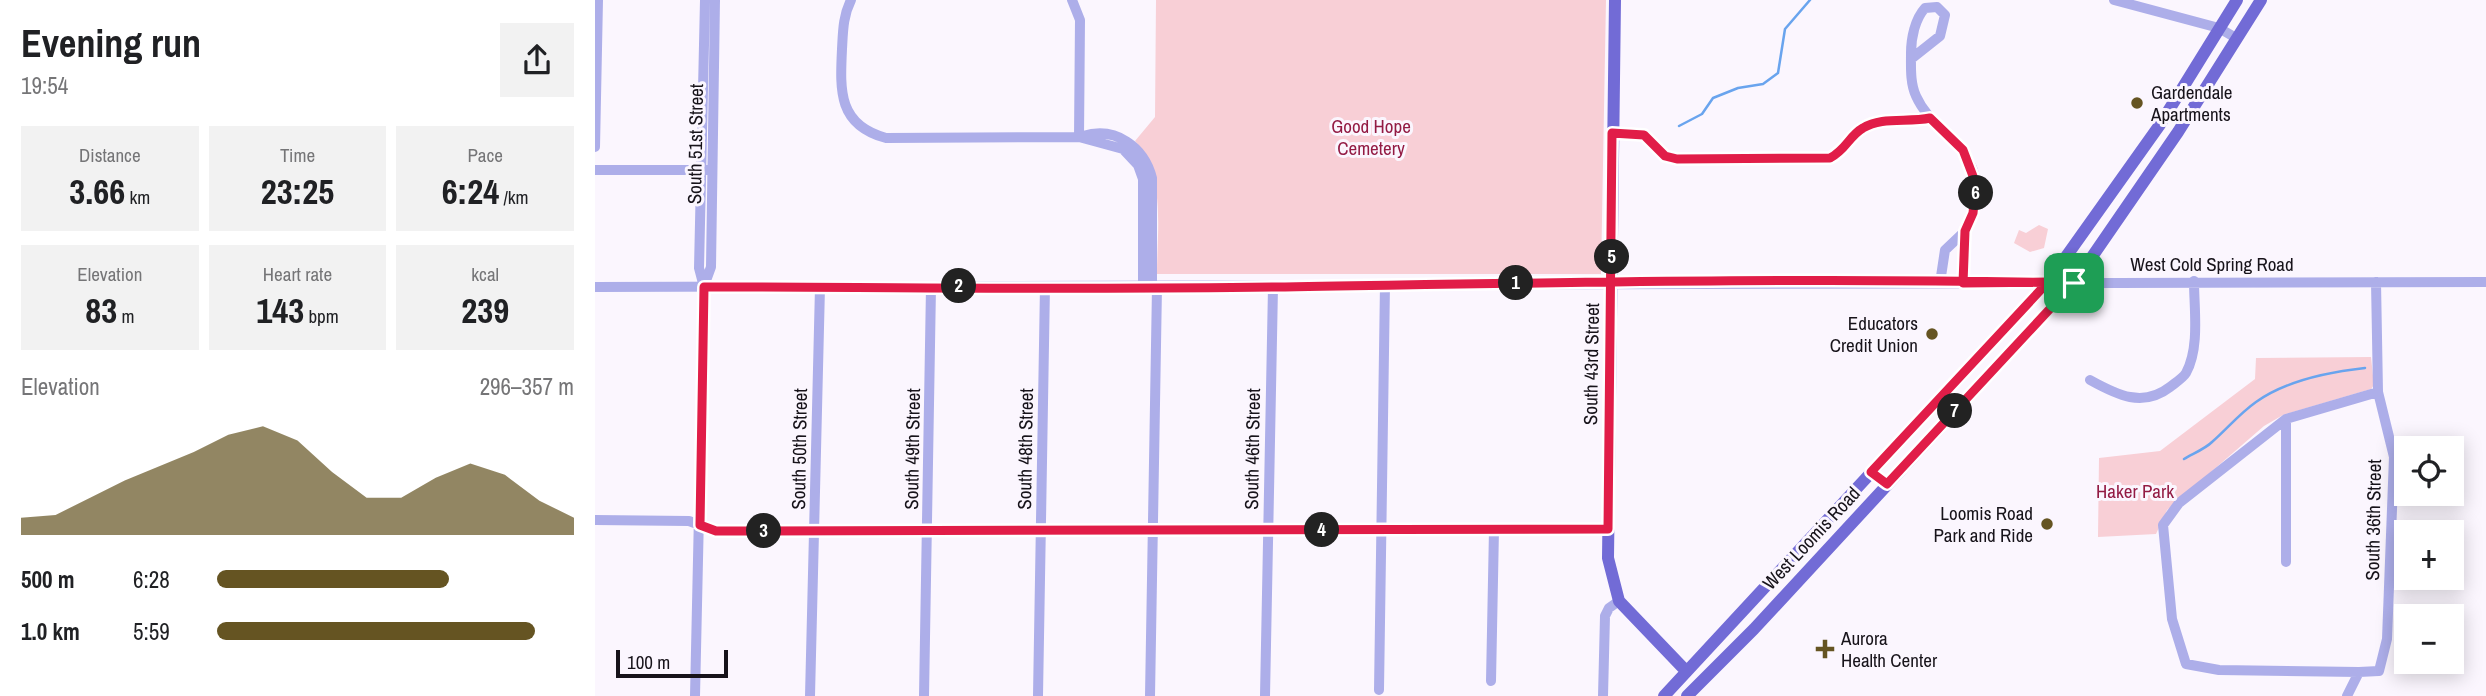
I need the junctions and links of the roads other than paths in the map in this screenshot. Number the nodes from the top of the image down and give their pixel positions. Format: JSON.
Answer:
{"nodes":[{"id":1,"x":597,"y":0,"type":"edge"},
{"id":2,"x":705,"y":0,"type":"edge"},
{"id":3,"x":715,"y":0,"type":"edge"},
{"id":4,"x":851,"y":0,"type":"edge"},
{"id":5,"x":1072,"y":0,"type":"edge"},
{"id":6,"x":1615,"y":0,"type":"edge"},
{"id":7,"x":2114,"y":0,"type":"edge"},
{"id":8,"x":2237,"y":0,"type":"edge"},
{"id":9,"x":2261,"y":0,"type":"edge"},
{"id":10,"x":2220,"y":28,"type":"junction"},
{"id":11,"x":2236,"y":38,"type":"junction"},
{"id":12,"x":1911,"y":59,"type":"junction"},
{"id":13,"x":1930,"y":118,"type":"junction"},
{"id":14,"x":1612,"y":133,"type":"junction"},
{"id":15,"x":1079,"y":137,"type":"junction"},
{"id":16,"x":595,"y":147,"type":"edge"},
{"id":17,"x":595,"y":170,"type":"edge"},
{"id":18,"x":707,"y":170,"type":"junction"},
{"id":19,"x":1965,"y":231,"type":"junction"},
{"id":20,"x":1612,"y":282,"type":"junction"},
{"id":21,"x":2048,"y":282,"type":"junction"},
{"id":22,"x":2194,"y":282,"type":"junction"},
{"id":23,"x":2376,"y":282,"type":"junction"},
{"id":24,"x":2486,"y":282,"type":"edge"},
{"id":25,"x":1940,"y":283,"type":"junction"},
{"id":26,"x":1963,"y":283,"type":"junction"},
{"id":27,"x":2074,"y":283,"type":"junction"},
{"id":28,"x":1385,"y":285,"type":"junction"},
{"id":29,"x":1045,"y":286,"type":"junction"},
{"id":30,"x":595,"y":287,"type":"edge"},
{"id":31,"x":704,"y":287,"type":"junction"},
{"id":32,"x":820,"y":287,"type":"junction"},
{"id":33,"x":931,"y":287,"type":"junction"},
{"id":34,"x":1151,"y":287,"type":"junction"},
{"id":35,"x":1273,"y":287,"type":"junction"},
{"id":36,"x":2090,"y":380,"type":"dead end"},
{"id":37,"x":2378,"y":392,"type":"junction"},
{"id":38,"x":2286,"y":419,"type":"junction"},
{"id":39,"x":1871,"y":472,"type":"junction"},
{"id":40,"x":1887,"y":484,"type":"junction"},
{"id":41,"x":595,"y":520,"type":"edge"},
{"id":42,"x":700,"y":525,"type":"junction"},
{"id":43,"x":1494,"y":529,"type":"junction"},
{"id":44,"x":1608,"y":529,"type":"junction"},
{"id":45,"x":1154,"y":530,"type":"junction"},
{"id":46,"x":1267,"y":530,"type":"junction"},
{"id":47,"x":1380,"y":530,"type":"junction"},
{"id":48,"x":814,"y":531,"type":"junction"},
{"id":49,"x":928,"y":531,"type":"junction"},
{"id":50,"x":1041,"y":531,"type":"junction"},
{"id":51,"x":2286,"y":562,"type":"dead end"},
{"id":52,"x":1619,"y":601,"type":"junction"},
{"id":53,"x":1723,"y":631,"type":"junction"},
{"id":54,"x":1686,"y":671,"type":"junction"},
{"id":55,"x":2359,"y":672,"type":"junction"},
{"id":56,"x":1491,"y":681,"type":"dead end"},
{"id":57,"x":1700,"y":683,"type":"junction"},
{"id":58,"x":1379,"y":690,"type":"dead end"},
{"id":59,"x":695,"y":696,"type":"edge"},
{"id":60,"x":810,"y":696,"type":"edge"},
{"id":61,"x":924,"y":696,"type":"edge"},
{"id":62,"x":1038,"y":696,"type":"edge"},
{"id":63,"x":1150,"y":696,"type":"edge"},
{"id":64,"x":1265,"y":696,"type":"edge"},
{"id":65,"x":1603,"y":696,"type":"edge"},
{"id":66,"x":1664,"y":696,"type":"edge"},
{"id":67,"x":1681,"y":696,"type":"edge"},
{"id":68,"x":1688,"y":696,"type":"edge"},
{"id":69,"x":2347,"y":696,"type":"edge"}],
"edges":[{"from":1,"to":16,"type":"street"},
{"from":2,"to":18,"type":"street","name":"South 51st Street"},
{"from":3,"to":18,"type":"street","name":"South 51st Street"},
{"from":4,"to":15,"type":"street"},
{"from":5,"to":15,"type":"street"},
{"from":6,"to":14,"type":"main road","name":"South 43rd Street"},
{"from":7,"to":10,"type":"street"},
{"from":8,"to":10,"type":"main road","name":"West Loomis Road"},
{"from":9,"to":11,"type":"main road","name":"West Loomis Road"},
{"from":10,"to":11,"type":"street"},
{"from":10,"to":21,"type":"main road","name":"West Loomis Road"},
{"from":11,"to":27,"type":"main road","name":"West Loomis Road"},
{"from":12,"to":12,"type":"street"},
{"from":12,"to":13,"type":"street"},
{"from":13,"to":14,"type":"street"},
{"from":13,"to":19,"type":"street"},
{"from":14,"to":20,"type":"main road","name":"South 43rd Street"},
{"from":15,"to":34,"type":"street"},
{"from":17,"to":18,"type":"street"},
{"from":18,"to":31,"type":"street","name":"South 51st Street"},
{"from":19,"to":25,"type":"street"},
{"from":19,"to":26,"type":"street"},
{"from":20,"to":25,"type":"street","name":"West Cold Spring Road"},
{"from":20,"to":28,"type":"street","name":"West Cold Spring Road"},
{"from":20,"to":44,"type":"main road","name":"South 43rd Street"},
{"from":21,"to":26,"type":"street","name":"West Cold Spring Road"},
{"from":21,"to":27,"type":"street","name":"West Cold Spring Road"},
{"from":21,"to":39,"type":"main road","name":"West Loomis Road"},
{"from":22,"to":23,"type":"street","name":"West Cold Spring Road"},
{"from":22,"to":27,"type":"street","name":"West Cold Spring Road"},
{"from":22,"to":36,"type":"street"},
{"from":23,"to":24,"type":"street","name":"West Cold Spring Road"},
{"from":23,"to":37,"type":"street","name":"South 36th Street"},
{"from":25,"to":26,"type":"street","name":"West Cold Spring Road"},
{"from":27,"to":40,"type":"main road","name":"West Loomis Road"},
{"from":28,"to":35,"type":"street","name":"West Cold Spring Road"},
{"from":28,"to":47,"type":"street"},
{"from":29,"to":33,"type":"street","name":"West Cold Spring Road"},
{"from":29,"to":34,"type":"street","name":"West Cold Spring Road"},
{"from":29,"to":50,"type":"street","name":"South 48th Street"},
{"from":30,"to":31,"type":"street","name":"West Cold Spring Road"},
{"from":31,"to":32,"type":"street","name":"West Cold Spring Road"},
{"from":31,"to":42,"type":"street","name":"South 51st Street"},
{"from":32,"to":33,"type":"street","name":"West Cold Spring Road"},
{"from":32,"to":48,"type":"street","name":"South 50th Street"},
{"from":33,"to":49,"type":"street","name":"South 49th Street"},
{"from":34,"to":35,"type":"street","name":"West Cold Spring Road"},
{"from":34,"to":45,"type":"street"},
{"from":35,"to":46,"type":"street","name":"South 46th Street"},
{"from":37,"to":38,"type":"street"},
{"from":37,"to":55,"type":"street","name":"South 36th Street"},
{"from":38,"to":51,"type":"street"},
{"from":38,"to":55,"type":"street"},
{"from":39,"to":40,"type":"main road"},
{"from":39,"to":53,"type":"main road","name":"West Loomis Road"},
{"from":40,"to":57,"type":"main road","name":"West Loomis Road"},
{"from":41,"to":42,"type":"street"},
{"from":42,"to":48,"type":"street"},
{"from":42,"to":59,"type":"street","name":"South 51st Street"},
{"from":43,"to":44,"type":"street"},
{"from":43,"to":47,"type":"street"},
{"from":43,"to":56,"type":"street"},
{"from":44,"to":52,"type":"main road","name":"South 43rd Street"},
{"from":45,"to":46,"type":"street"},
{"from":45,"to":50,"type":"street"},
{"from":45,"to":63,"type":"street"},
{"from":46,"to":47,"type":"street"},
{"from":46,"to":64,"type":"street","name":"South 46th Street"},
{"from":47,"to":58,"type":"street"},
{"from":48,"to":49,"type":"street"},
{"from":48,"to":60,"type":"street","name":"South 50th Street"},
{"from":49,"to":50,"type":"street"},
{"from":49,"to":61,"type":"street","name":"South 49th Street"},
{"from":50,"to":62,"type":"street","name":"South 48th Street"},
{"from":52,"to":54,"type":"main road","name":"South 43rd Street"},
{"from":52,"to":65,"type":"street"},
{"from":53,"to":54,"type":"main road","name":"West Loomis Road"},
{"from":53,"to":57,"type":"main road"},
{"from":54,"to":66,"type":"main road","name":"West Loomis Road"},
{"from":54,"to":67,"type":"main road"},
{"from":55,"to":69,"type":"street"},
{"from":57,"to":68,"type":"main road","name":"West Loomis Road"}]}
